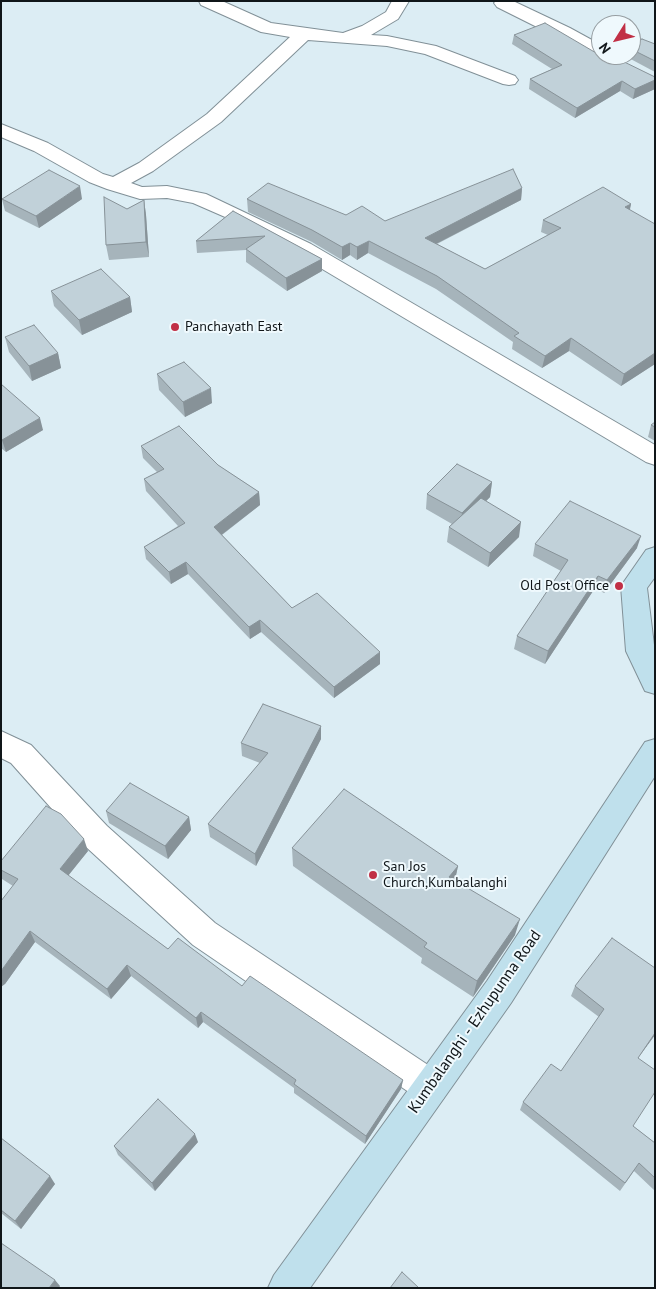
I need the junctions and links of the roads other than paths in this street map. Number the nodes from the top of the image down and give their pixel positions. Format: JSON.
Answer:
{"nodes":[{"id":1,"x":206,"y":1,"type":"edge"},
{"id":2,"x":401,"y":1,"type":"edge"},
{"id":3,"x":503,"y":3,"type":"dead end"},
{"id":4,"x":304,"y":34,"type":"junction"},
{"id":5,"x":344,"y":38,"type":"junction"},
{"id":6,"x":591,"y":46,"type":"edge"},
{"id":7,"x":509,"y":80,"type":"dead end"},
{"id":8,"x":1,"y":130,"type":"edge"},
{"id":9,"x":114,"y":185,"type":"junction"},
{"id":10,"x":655,"y":456,"type":"edge"},
{"id":11,"x":655,"y":557,"type":"edge"},
{"id":12,"x":655,"y":683,"type":"edge"},
{"id":13,"x":1,"y":743,"type":"edge"},
{"id":14,"x":655,"y":751,"type":"edge"},
{"id":15,"x":431,"y":1087,"type":"junction"},
{"id":16,"x":287,"y":1288,"type":"edge"}],
"edges":[{"from":1,"to":4,"type":"street"},
{"from":2,"to":5,"type":"street"},
{"from":3,"to":6,"type":"street"},
{"from":4,"to":5,"type":"street"},
{"from":4,"to":9,"type":"street"},
{"from":5,"to":7,"type":"street"},
{"from":8,"to":9,"type":"street"},
{"from":9,"to":10,"type":"street"},
{"from":11,"to":12,"type":"main road"},
{"from":13,"to":15,"type":"street"},
{"from":14,"to":15,"type":"main road","name":"Kumbalanghi - Ezhupunna Road"},
{"from":15,"to":16,"type":"main road","name":"Kumbalanghi - Ezhupunna Road"}]}
